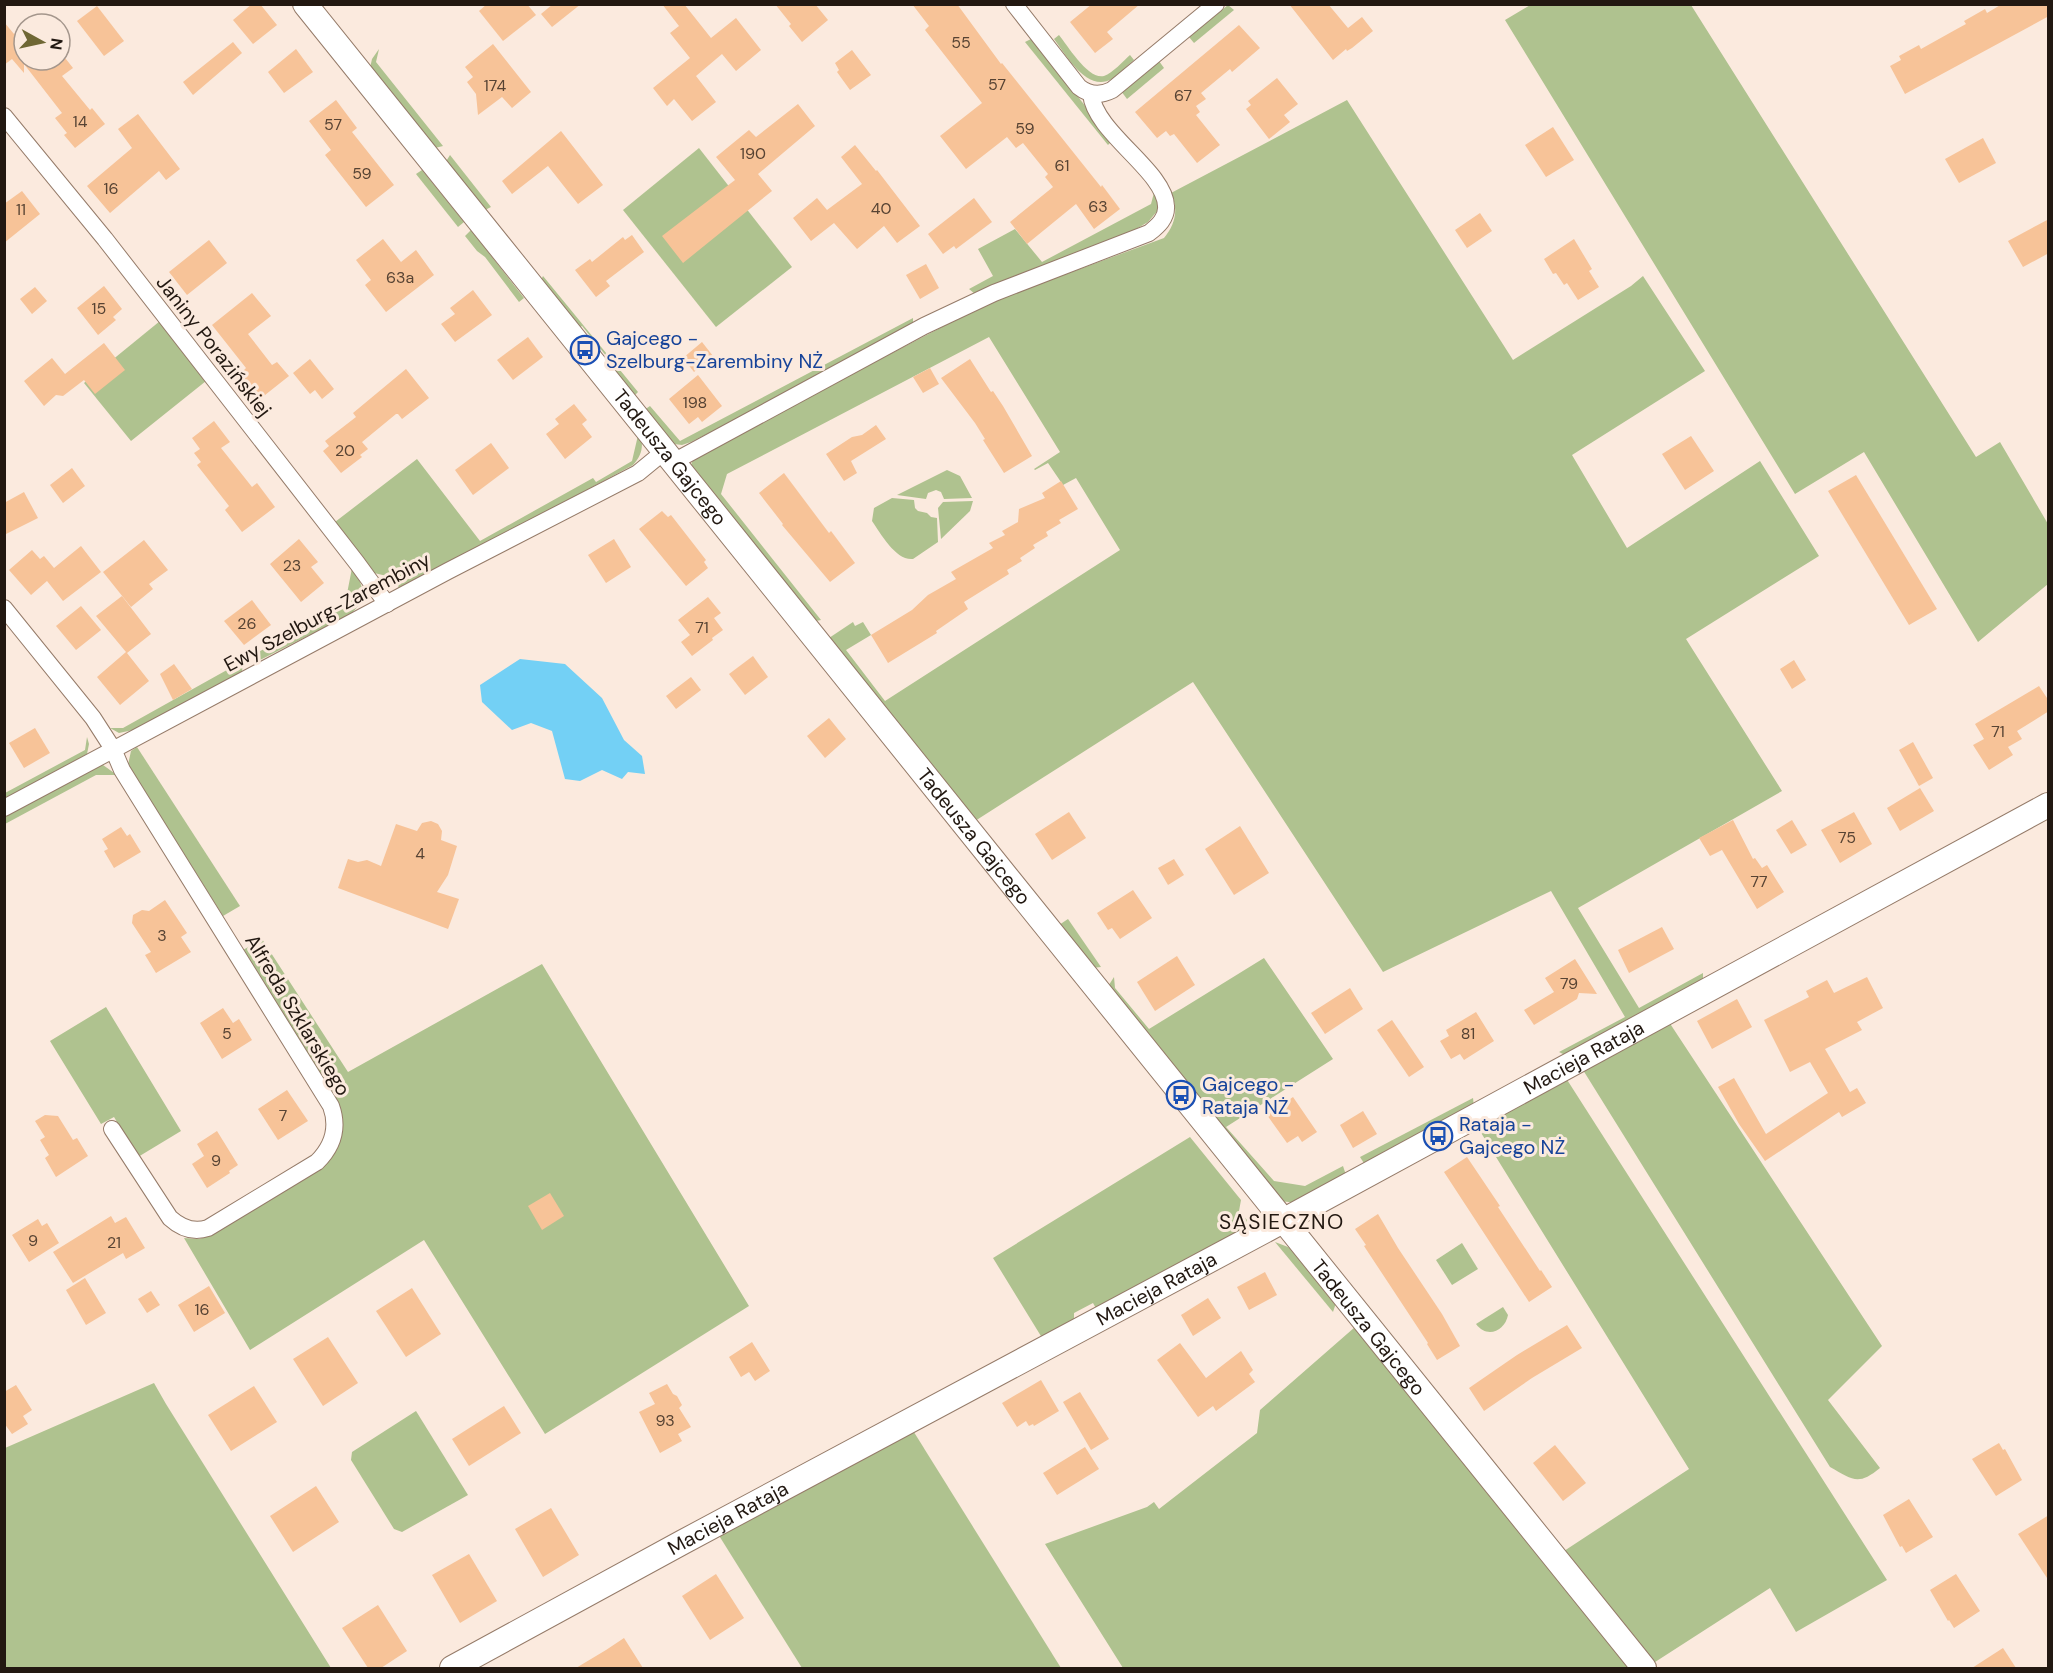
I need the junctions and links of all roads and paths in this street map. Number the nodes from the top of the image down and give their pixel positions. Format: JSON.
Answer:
{"nodes":[{"id":1,"x":305,"y":4,"type":"edge"},
{"id":2,"x":1014,"y":4,"type":"edge"},
{"id":3,"x":1216,"y":4,"type":"edge"},
{"id":4,"x":1092,"y":94,"type":"junction"},
{"id":5,"x":4,"y":116,"type":"edge"},
{"id":6,"x":671,"y":456,"type":"junction"},
{"id":7,"x":387,"y":604,"type":"junction"},
{"id":8,"x":4,"y":608,"type":"edge"},
{"id":9,"x":113,"y":749,"type":"junction"},
{"id":10,"x":2049,"y":805,"type":"edge"},
{"id":11,"x":4,"y":808,"type":"edge"},
{"id":12,"x":112,"y":1129,"type":"dead end"},
{"id":13,"x":1282,"y":1221,"type":"junction"},
{"id":14,"x":452,"y":1668,"type":"edge"},
{"id":15,"x":1644,"y":1668,"type":"edge"}],
"edges":[{"from":1,"to":6,"type":"street","name":"Tadeusza Gajcego"},
{"from":2,"to":4,"type":"street"},
{"from":3,"to":4,"type":"street"},
{"from":4,"to":6,"type":"street","name":"Ewy Szelburg-Zarembiny"},
{"from":5,"to":7,"type":"street","name":"Janiny Porazińskiej"},
{"from":6,"to":7,"type":"street","name":"Ewy Szelburg-Zarembiny"},
{"from":6,"to":13,"type":"street","name":"Tadeusza Gajcego"},
{"from":7,"to":9,"type":"street","name":"Ewy Szelburg-Zarembiny"},
{"from":8,"to":9,"type":"street"},
{"from":9,"to":11,"type":"street","name":"Ewy Szelburg-Zarembiny"},
{"from":9,"to":12,"type":"street","name":"Alfreda Szklarskiego"},
{"from":10,"to":13,"type":"street","name":"Macieja Rataja"},
{"from":13,"to":14,"type":"street","name":"Macieja Rataja"},
{"from":13,"to":15,"type":"street","name":"Tadeusza Gajcego"}]}
